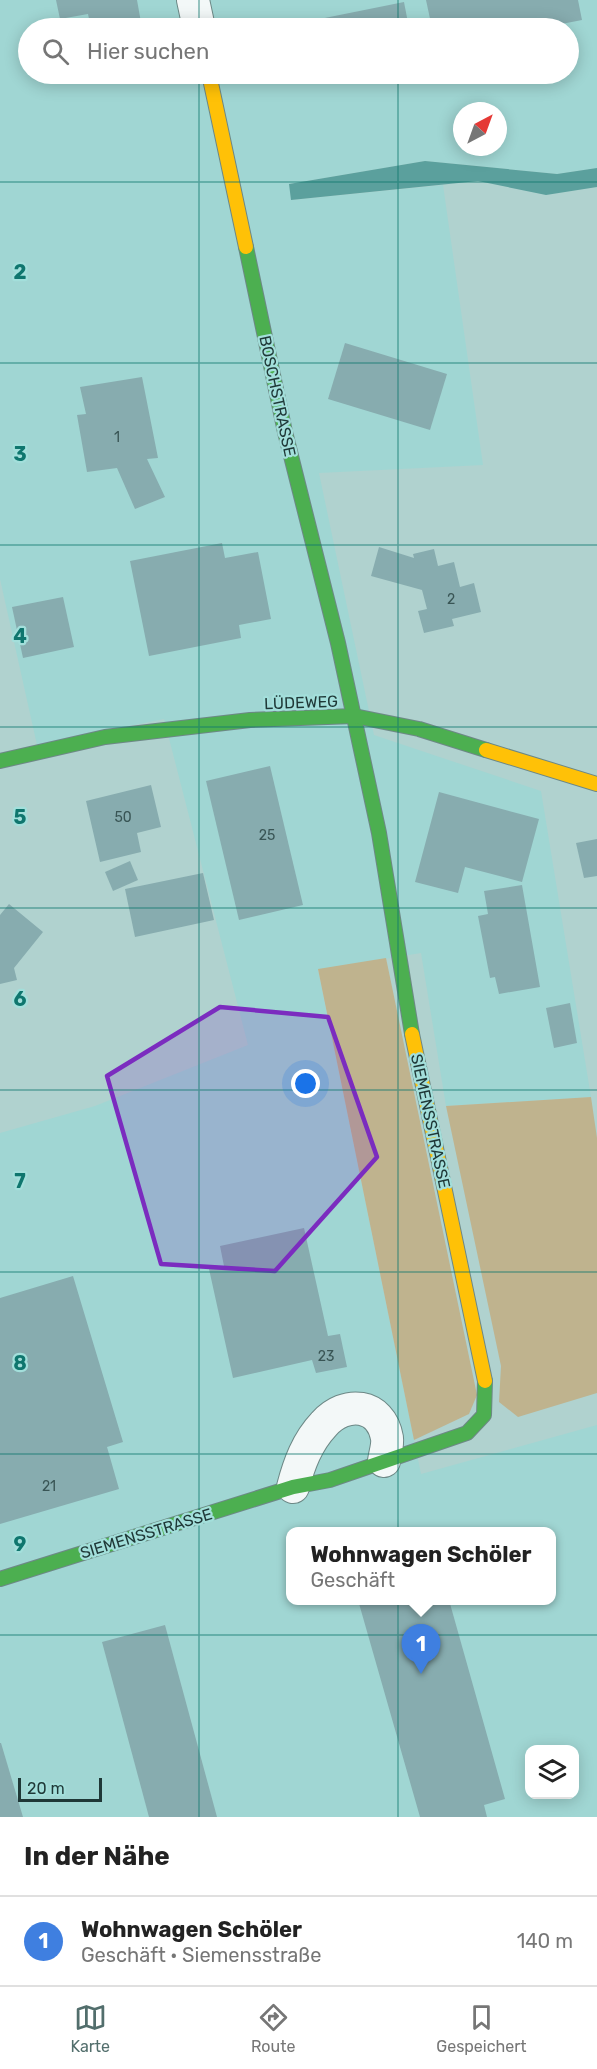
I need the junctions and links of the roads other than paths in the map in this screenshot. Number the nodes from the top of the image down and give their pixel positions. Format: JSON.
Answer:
{"nodes":[{"id":1,"x":193,"y":0,"type":"edge"},
{"id":2,"x":198,"y":18,"type":"edge"},
{"id":3,"x":211,"y":84,"type":"edge"},
{"id":4,"x":354,"y":716,"type":"junction"},
{"id":5,"x":0,"y":761,"type":"edge"},
{"id":6,"x":597,"y":784,"type":"edge"},
{"id":7,"x":384,"y":1461,"type":"junction"},
{"id":8,"x":293,"y":1487,"type":"junction"},
{"id":9,"x":0,"y":1580,"type":"edge"}],
"edges":[{"from":1,"to":2,"type":"street"},
{"from":3,"to":4,"type":"street","name":"BOSCHSTRASSE"},
{"from":4,"to":5,"type":"street","name":"LÜDEWEG"},
{"from":4,"to":6,"type":"street","name":"LÜDEWEG"},
{"from":4,"to":7,"type":"street","name":"SIEMENSSTRASSE"},
{"from":7,"to":8,"type":"street","name":"SIEMENSSTRASSE"},
{"from":7,"to":8,"type":"street"},
{"from":8,"to":9,"type":"street","name":"SIEMENSSTRASSE"}]}
